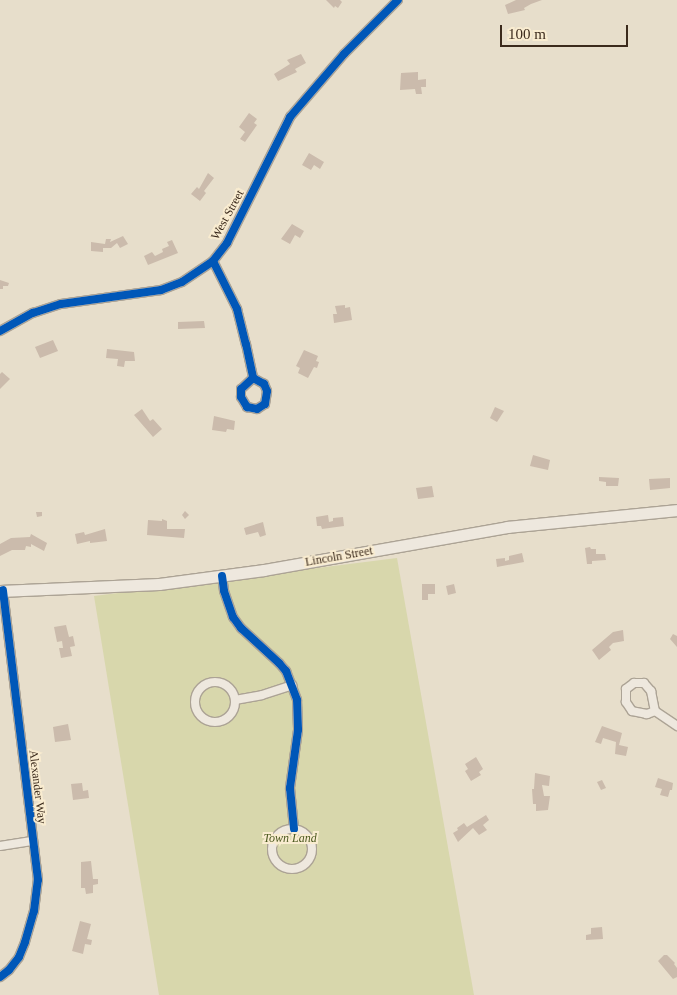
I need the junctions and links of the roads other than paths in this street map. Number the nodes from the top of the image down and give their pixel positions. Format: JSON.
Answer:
{"nodes":[{"id":1,"x":398,"y":0,"type":"edge"},
{"id":2,"x":213,"y":261,"type":"junction"},
{"id":3,"x":0,"y":331,"type":"edge"},
{"id":4,"x":253,"y":378,"type":"dead end"},
{"id":5,"x":677,"y":510,"type":"edge"},
{"id":6,"x":222,"y":576,"type":"junction"},
{"id":7,"x":1,"y":590,"type":"edge"},
{"id":8,"x":292,"y":685,"type":"junction"},
{"id":9,"x":235,"y":700,"type":"junction"},
{"id":10,"x":655,"y":711,"type":"junction"},
{"id":11,"x":677,"y":726,"type":"edge"},
{"id":12,"x":294,"y":829,"type":"junction"},
{"id":13,"x":32,"y":840,"type":"junction"},
{"id":14,"x":0,"y":846,"type":"edge"},
{"id":15,"x":0,"y":977,"type":"edge"}],
"edges":[{"from":1,"to":2,"type":"street","name":"West Street"},
{"from":2,"to":3,"type":"street","name":"West Street"},
{"from":2,"to":4,"type":"street"},
{"from":5,"to":6,"type":"main road","name":"Lincoln Street"},
{"from":6,"to":7,"type":"main road","name":"Lincoln Street"},
{"from":6,"to":8,"type":"street"},
{"from":7,"to":13,"type":"street","name":"Alexander Way"},
{"from":8,"to":9,"type":"street"},
{"from":8,"to":12,"type":"street"},
{"from":9,"to":9,"type":"street"},
{"from":10,"to":10,"type":"street"},
{"from":10,"to":11,"type":"street"},
{"from":12,"to":12,"type":"street"},
{"from":13,"to":14,"type":"street"},
{"from":13,"to":15,"type":"street","name":"Alexander Way"}]}
